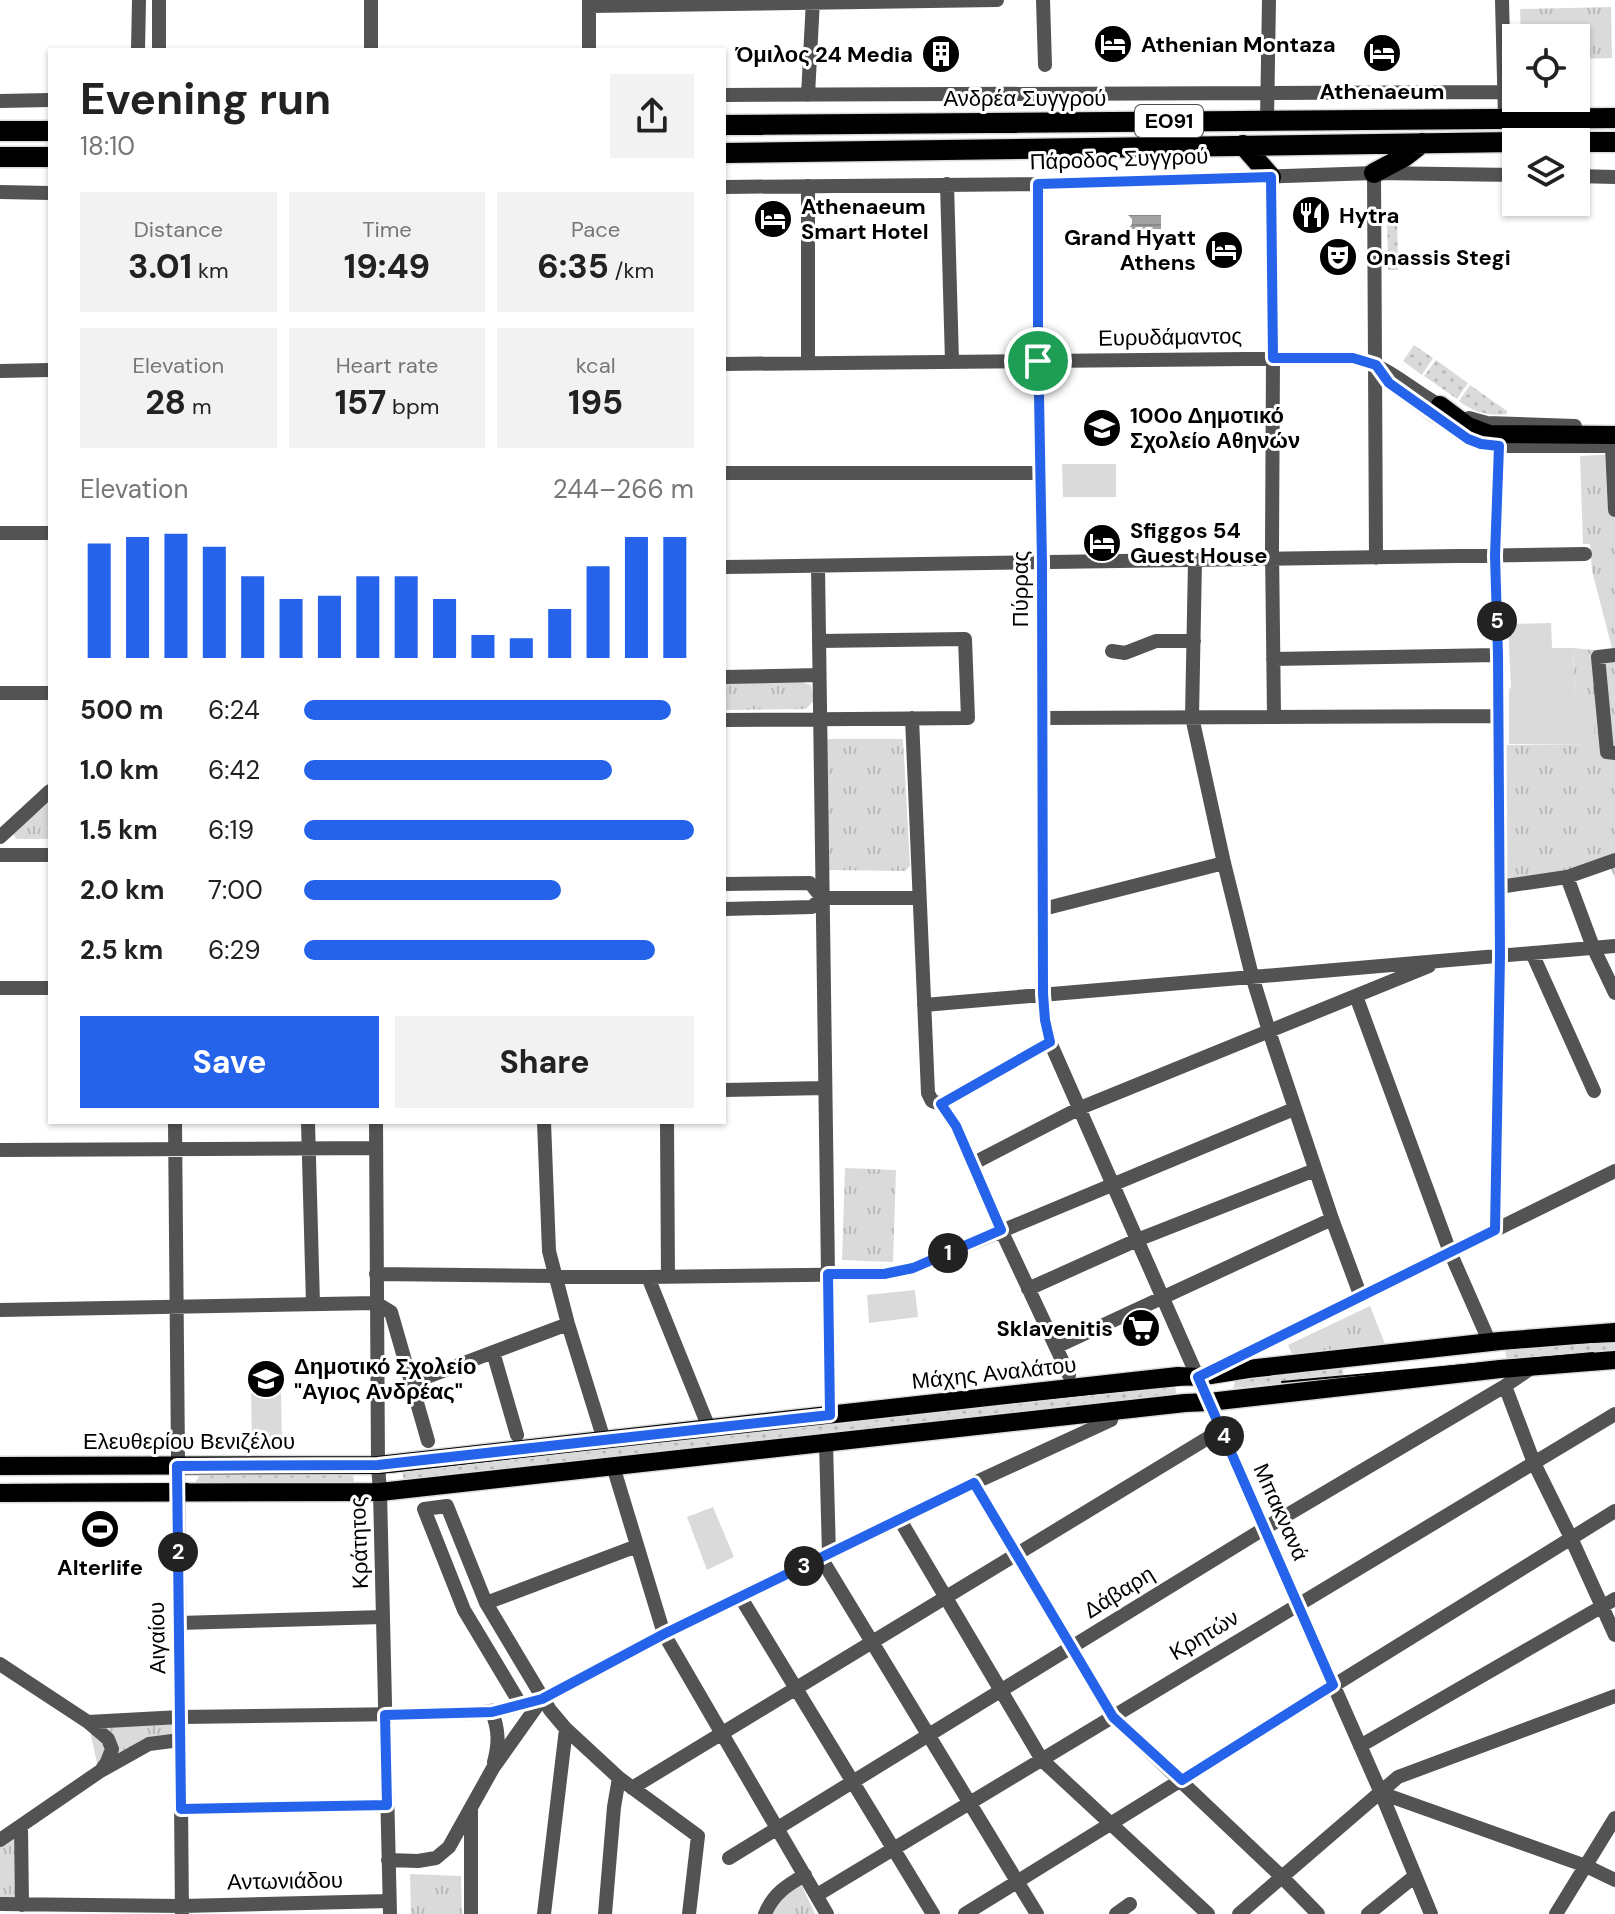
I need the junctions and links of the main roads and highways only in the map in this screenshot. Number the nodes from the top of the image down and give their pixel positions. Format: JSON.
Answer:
{"nodes":[{"id":1,"x":1615,"y":118,"type":"edge"},
{"id":2,"x":726,"y":125,"type":"edge"},
{"id":3,"x":0,"y":131,"type":"edge"},
{"id":4,"x":48,"y":131,"type":"edge"},
{"id":5,"x":1502,"y":142,"type":"edge"},
{"id":6,"x":1590,"y":142,"type":"edge"},
{"id":7,"x":1615,"y":142,"type":"edge"},
{"id":8,"x":1422,"y":143,"type":"junction"},
{"id":9,"x":1243,"y":145,"type":"junction"},
{"id":10,"x":726,"y":153,"type":"edge"},
{"id":11,"x":0,"y":157,"type":"edge"},
{"id":12,"x":48,"y":157,"type":"edge"},
{"id":13,"x":1374,"y":173,"type":"road end"},
{"id":14,"x":1271,"y":177,"type":"road end"},
{"id":15,"x":1440,"y":405,"type":"road end"},
{"id":16,"x":1614,"y":443,"type":"edge"},
{"id":17,"x":1615,"y":1332,"type":"edge"},
{"id":18,"x":1615,"y":1360,"type":"edge"},
{"id":19,"x":378,"y":1465,"type":"joint"},
{"id":20,"x":0,"y":1466,"type":"edge"},
{"id":21,"x":0,"y":1493,"type":"edge"}],
"edges":[{"from":1,"to":2,"type":"highway","name":"Ανδρέα Συγγρού","number":"ΕΟ91"},
{"from":3,"to":4,"type":"highway"},
{"from":5,"to":8,"type":"highway","number":"ΕΟ91"},
{"from":6,"to":7,"type":"highway"},
{"from":8,"to":9,"type":"highway","number":"ΕΟ91"},
{"from":8,"to":13,"type":"highway"},
{"from":9,"to":10,"type":"highway","number":"ΕΟ91"},
{"from":9,"to":14,"type":"highway"},
{"from":11,"to":12,"type":"highway"},
{"from":15,"to":16,"type":"main road"},
{"from":17,"to":19,"type":"main road","name":"Μάχης Αναλάτου"},
{"from":18,"to":21,"type":"main road"},
{"from":19,"to":20,"type":"main road","name":"Ελευθερίου Βενιζέλου"}]}
